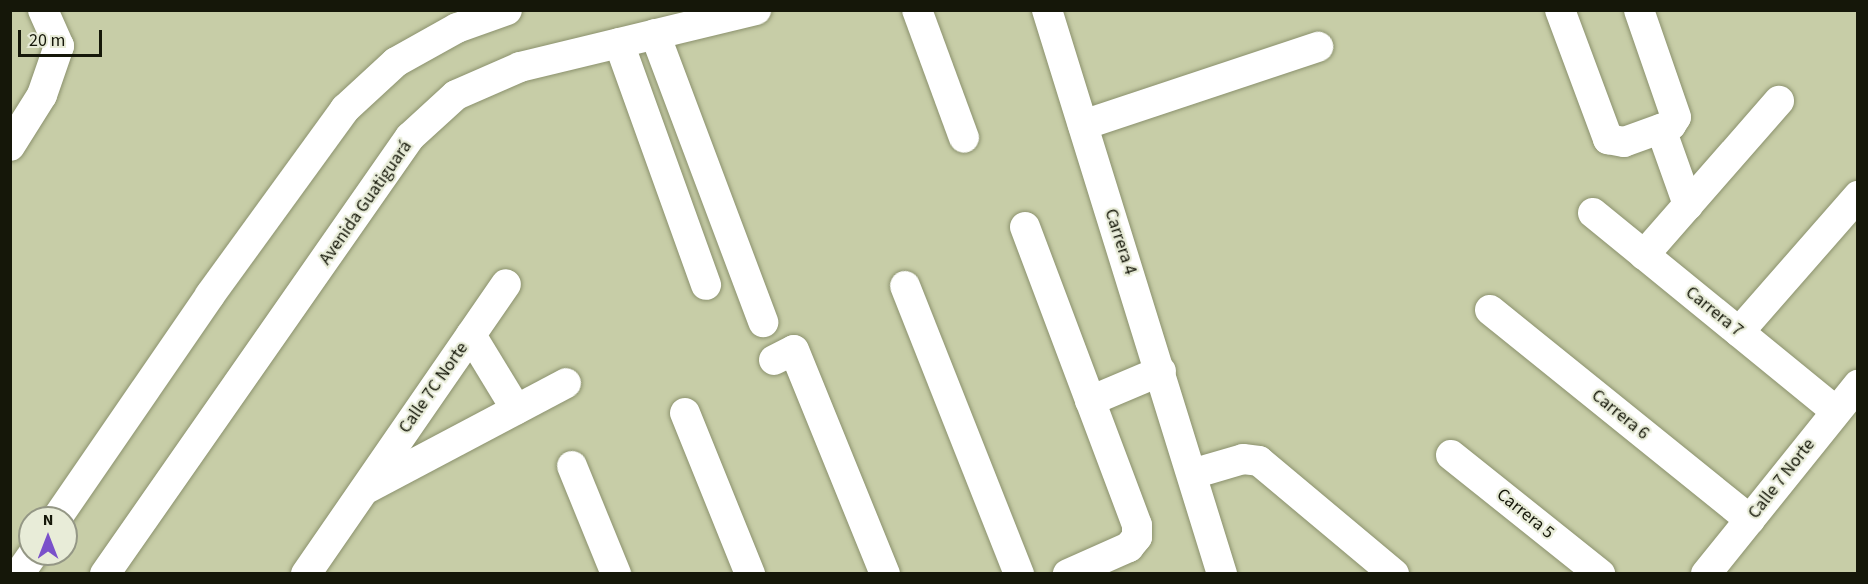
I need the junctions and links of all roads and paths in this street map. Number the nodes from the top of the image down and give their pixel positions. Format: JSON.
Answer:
{"nodes":[{"id":1,"x":44,"y":10,"type":"edge"},
{"id":2,"x":507,"y":10,"type":"edge"},
{"id":3,"x":756,"y":10,"type":"edge"},
{"id":4,"x":916,"y":10,"type":"edge"},
{"id":5,"x":1047,"y":10,"type":"edge"},
{"id":6,"x":1560,"y":10,"type":"edge"},
{"id":7,"x":1639,"y":10,"type":"edge"},
{"id":8,"x":655,"y":34,"type":"junction"},
{"id":9,"x":619,"y":43,"type":"junction"},
{"id":10,"x":1318,"y":47,"type":"dead end"},
{"id":11,"x":1779,"y":101,"type":"dead end"},
{"id":12,"x":1083,"y":125,"type":"junction"},
{"id":13,"x":1660,"y":129,"type":"junction"},
{"id":14,"x":964,"y":138,"type":"dead end"},
{"id":15,"x":10,"y":146,"type":"edge"},
{"id":16,"x":1857,"y":196,"type":"edge"},
{"id":17,"x":1688,"y":205,"type":"junction"},
{"id":18,"x":1593,"y":213,"type":"dead end"},
{"id":19,"x":1025,"y":227,"type":"dead end"},
{"id":20,"x":1644,"y":255,"type":"junction"},
{"id":21,"x":506,"y":284,"type":"dead end"},
{"id":22,"x":706,"y":285,"type":"dead end"},
{"id":23,"x":905,"y":286,"type":"dead end"},
{"id":24,"x":1490,"y":310,"type":"dead end"},
{"id":25,"x":763,"y":322,"type":"dead end"},
{"id":26,"x":1738,"y":332,"type":"junction"},
{"id":27,"x":471,"y":335,"type":"junction"},
{"id":28,"x":774,"y":360,"type":"dead end"},
{"id":29,"x":1161,"y":371,"type":"junction"},
{"id":30,"x":566,"y":382,"type":"dead end"},
{"id":31,"x":1090,"y":401,"type":"junction"},
{"id":32,"x":1850,"y":402,"type":"edge"},
{"id":33,"x":516,"y":409,"type":"junction"},
{"id":34,"x":685,"y":414,"type":"dead end"},
{"id":35,"x":1451,"y":455,"type":"dead end"},
{"id":36,"x":572,"y":466,"type":"dead end"},
{"id":37,"x":1192,"y":474,"type":"junction"},
{"id":38,"x":363,"y":491,"type":"junction"},
{"id":39,"x":65,"y":506,"type":"edge"},
{"id":40,"x":1750,"y":520,"type":"junction"},
{"id":41,"x":105,"y":573,"type":"edge"},
{"id":42,"x":306,"y":573,"type":"edge"},
{"id":43,"x":616,"y":573,"type":"edge"},
{"id":44,"x":750,"y":573,"type":"edge"},
{"id":45,"x":885,"y":573,"type":"edge"},
{"id":46,"x":1018,"y":573,"type":"edge"},
{"id":47,"x":1068,"y":573,"type":"edge"},
{"id":48,"x":1222,"y":573,"type":"edge"},
{"id":49,"x":1394,"y":573,"type":"edge"},
{"id":50,"x":1600,"y":573,"type":"edge"},
{"id":51,"x":1706,"y":573,"type":"edge"}],
"edges":[{"from":1,"to":15,"type":"street"},
{"from":2,"to":39,"type":"street"},
{"from":3,"to":8,"type":"street","name":"Avenida Guatiguará"},
{"from":4,"to":14,"type":"street"},
{"from":5,"to":12,"type":"street","name":"Carrera 4"},
{"from":6,"to":13,"type":"street"},
{"from":7,"to":13,"type":"street"},
{"from":8,"to":9,"type":"street","name":"Avenida Guatiguará"},
{"from":8,"to":25,"type":"street"},
{"from":9,"to":22,"type":"street"},
{"from":9,"to":41,"type":"street","name":"Avenida Guatiguará"},
{"from":10,"to":12,"type":"street"},
{"from":11,"to":17,"type":"street"},
{"from":12,"to":29,"type":"street","name":"Carrera 4"},
{"from":13,"to":17,"type":"street"},
{"from":16,"to":26,"type":"street"},
{"from":17,"to":20,"type":"street"},
{"from":18,"to":20,"type":"street","name":"Carrera 7"},
{"from":19,"to":31,"type":"street"},
{"from":20,"to":26,"type":"street","name":"Carrera 7"},
{"from":21,"to":27,"type":"street","name":"Calle 7C Norte"},
{"from":23,"to":46,"type":"street"},
{"from":24,"to":40,"type":"street","name":"Carrera 6"},
{"from":26,"to":32,"type":"street","name":"Carrera 7"},
{"from":27,"to":33,"type":"street"},
{"from":27,"to":38,"type":"street","name":"Calle 7C Norte"},
{"from":28,"to":45,"type":"street"},
{"from":29,"to":31,"type":"street"},
{"from":29,"to":37,"type":"street","name":"Carrera 4"},
{"from":30,"to":33,"type":"street","name":"Calle 7C Norte"},
{"from":31,"to":47,"type":"street"},
{"from":32,"to":40,"type":"street","name":"Calle 7 Norte"},
{"from":33,"to":38,"type":"street","name":"Calle 7C Norte"},
{"from":34,"to":44,"type":"street"},
{"from":35,"to":50,"type":"street","name":"Carrera 5"},
{"from":36,"to":43,"type":"street"},
{"from":37,"to":48,"type":"street","name":"Carrera 4"},
{"from":37,"to":49,"type":"street"},
{"from":38,"to":42,"type":"street","name":"Calle 7C Norte"},
{"from":40,"to":51,"type":"street","name":"Calle 7 Norte"}]}
